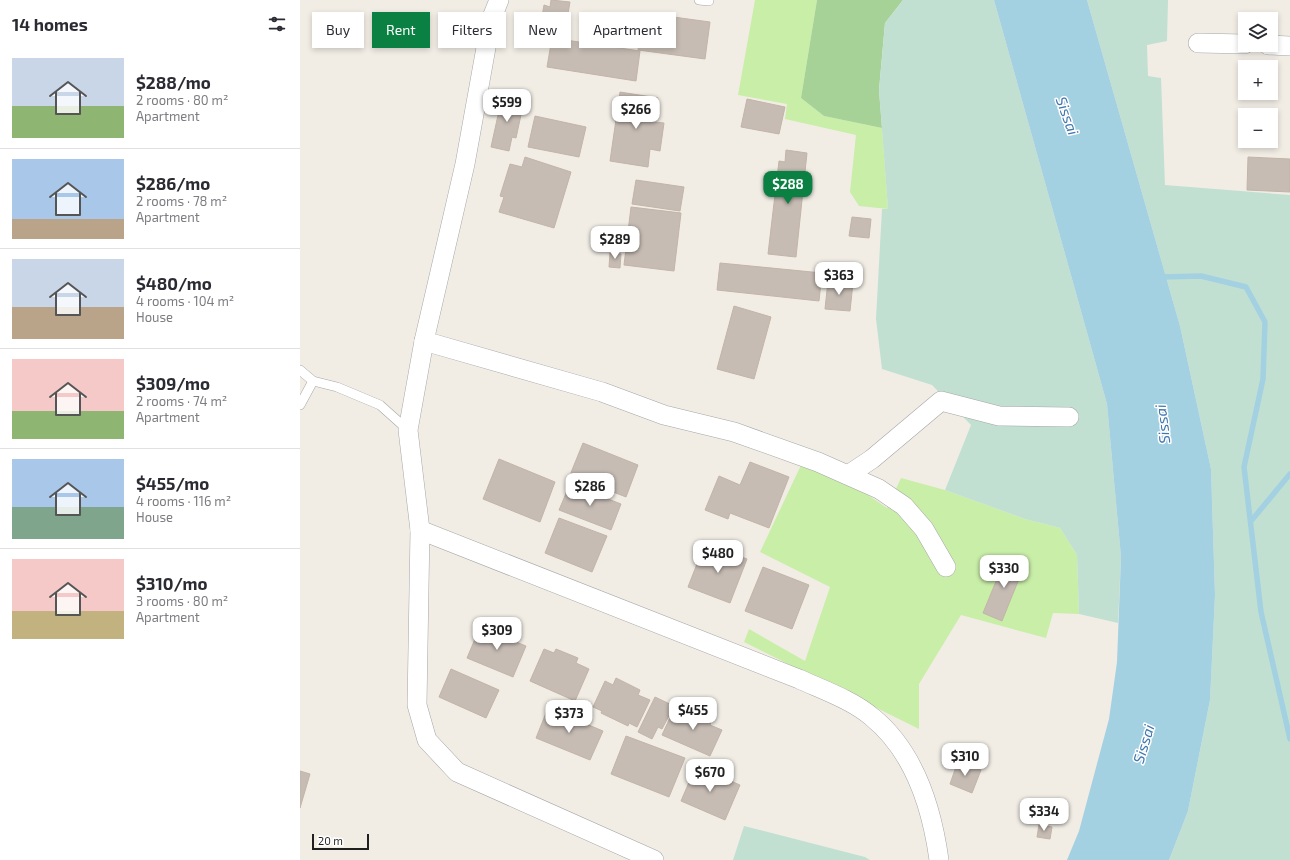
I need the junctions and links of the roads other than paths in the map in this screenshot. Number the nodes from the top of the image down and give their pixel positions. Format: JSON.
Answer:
{"nodes":[{"id":1,"x":499,"y":0,"type":"edge"},
{"id":2,"x":699,"y":0,"type":"edge"},
{"id":3,"x":709,"y":1,"type":"dead end"},
{"id":4,"x":1198,"y":43,"type":"dead end"},
{"id":5,"x":1238,"y":44,"type":"edge"},
{"id":6,"x":1278,"y":45,"type":"edge"},
{"id":7,"x":1290,"y":46,"type":"edge"},
{"id":8,"x":424,"y":341,"type":"junction"},
{"id":9,"x":300,"y":370,"type":"edge"},
{"id":10,"x":312,"y":381,"type":"junction"},
{"id":11,"x":300,"y":405,"type":"edge"},
{"id":12,"x":1069,"y":417,"type":"dead end"},
{"id":13,"x":408,"y":430,"type":"junction"},
{"id":14,"x":848,"y":475,"type":"junction"},
{"id":15,"x":420,"y":530,"type":"junction"},
{"id":16,"x":946,"y":568,"type":"dead end"},
{"id":17,"x":654,"y":860,"type":"edge"},
{"id":18,"x":939,"y":860,"type":"edge"}],
"edges":[{"from":1,"to":8,"type":"street"},
{"from":2,"to":3,"type":"lane"},
{"from":4,"to":5,"type":"street"},
{"from":6,"to":7,"type":"street"},
{"from":8,"to":13,"type":"street"},
{"from":8,"to":14,"type":"street"},
{"from":9,"to":10,"type":"lane"},
{"from":10,"to":11,"type":"lane"},
{"from":10,"to":13,"type":"lane"},
{"from":12,"to":14,"type":"street"},
{"from":13,"to":15,"type":"street"},
{"from":14,"to":16,"type":"street"},
{"from":15,"to":17,"type":"street"},
{"from":15,"to":18,"type":"street"}]}
